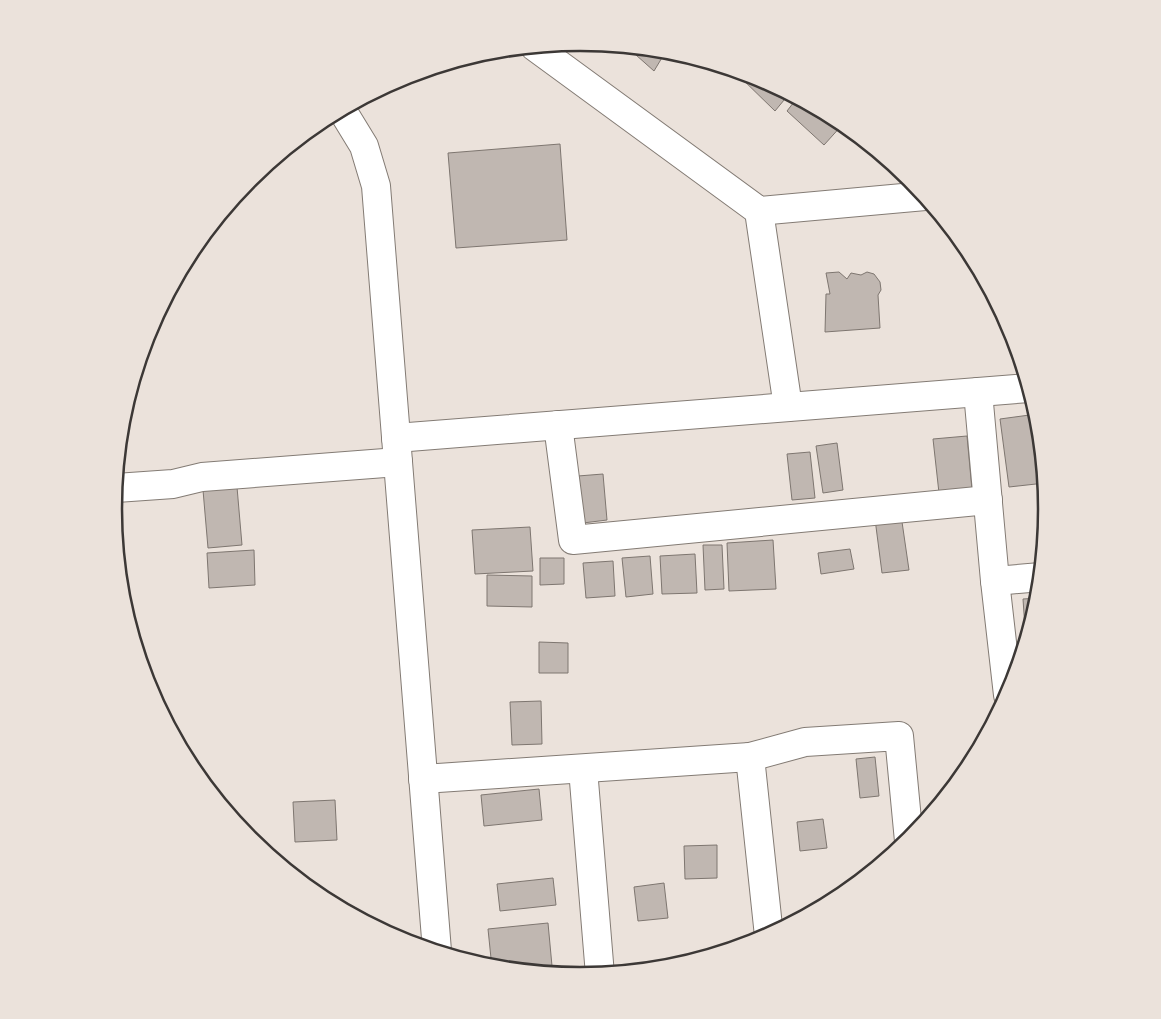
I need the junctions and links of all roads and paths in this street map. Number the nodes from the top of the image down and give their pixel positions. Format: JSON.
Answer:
{"nodes":[{"id":1,"x":543,"y":53,"type":"edge"},
{"id":2,"x":346,"y":116,"type":"edge"},
{"id":3,"x":916,"y":197,"type":"edge"},
{"id":4,"x":759,"y":210,"type":"junction"},
{"id":5,"x":1022,"y":389,"type":"edge"},
{"id":6,"x":978,"y":392,"type":"junction"},
{"id":7,"x":788,"y":406,"type":"junction"},
{"id":8,"x":558,"y":425,"type":"junction"},
{"id":9,"x":397,"y":450,"type":"junction"},
{"id":10,"x":123,"y":488,"type":"edge"},
{"id":11,"x":988,"y":500,"type":"junction"},
{"id":12,"x":1034,"y":578,"type":"edge"},
{"id":13,"x":995,"y":581,"type":"junction"},
{"id":14,"x":1006,"y":679,"type":"edge"},
{"id":15,"x":750,"y":757,"type":"junction"},
{"id":16,"x":583,"y":768,"type":"junction"},
{"id":17,"x":423,"y":780,"type":"junction"},
{"id":18,"x":908,"y":831,"type":"edge"},
{"id":19,"x":767,"y":928,"type":"edge"},
{"id":20,"x":436,"y":944,"type":"edge"},
{"id":21,"x":599,"y":967,"type":"edge"}],
"edges":[{"from":1,"to":4,"type":"street"},
{"from":2,"to":9,"type":"street"},
{"from":3,"to":4,"type":"street"},
{"from":4,"to":7,"type":"street"},
{"from":5,"to":6,"type":"street"},
{"from":6,"to":7,"type":"street"},
{"from":6,"to":11,"type":"street"},
{"from":7,"to":8,"type":"street"},
{"from":8,"to":9,"type":"street"},
{"from":8,"to":11,"type":"street"},
{"from":9,"to":10,"type":"street"},
{"from":9,"to":17,"type":"street"},
{"from":11,"to":13,"type":"street"},
{"from":12,"to":13,"type":"street"},
{"from":13,"to":14,"type":"street"},
{"from":15,"to":16,"type":"street"},
{"from":15,"to":18,"type":"street"},
{"from":15,"to":19,"type":"street"},
{"from":16,"to":17,"type":"street"},
{"from":16,"to":21,"type":"street"},
{"from":17,"to":20,"type":"street"}]}
